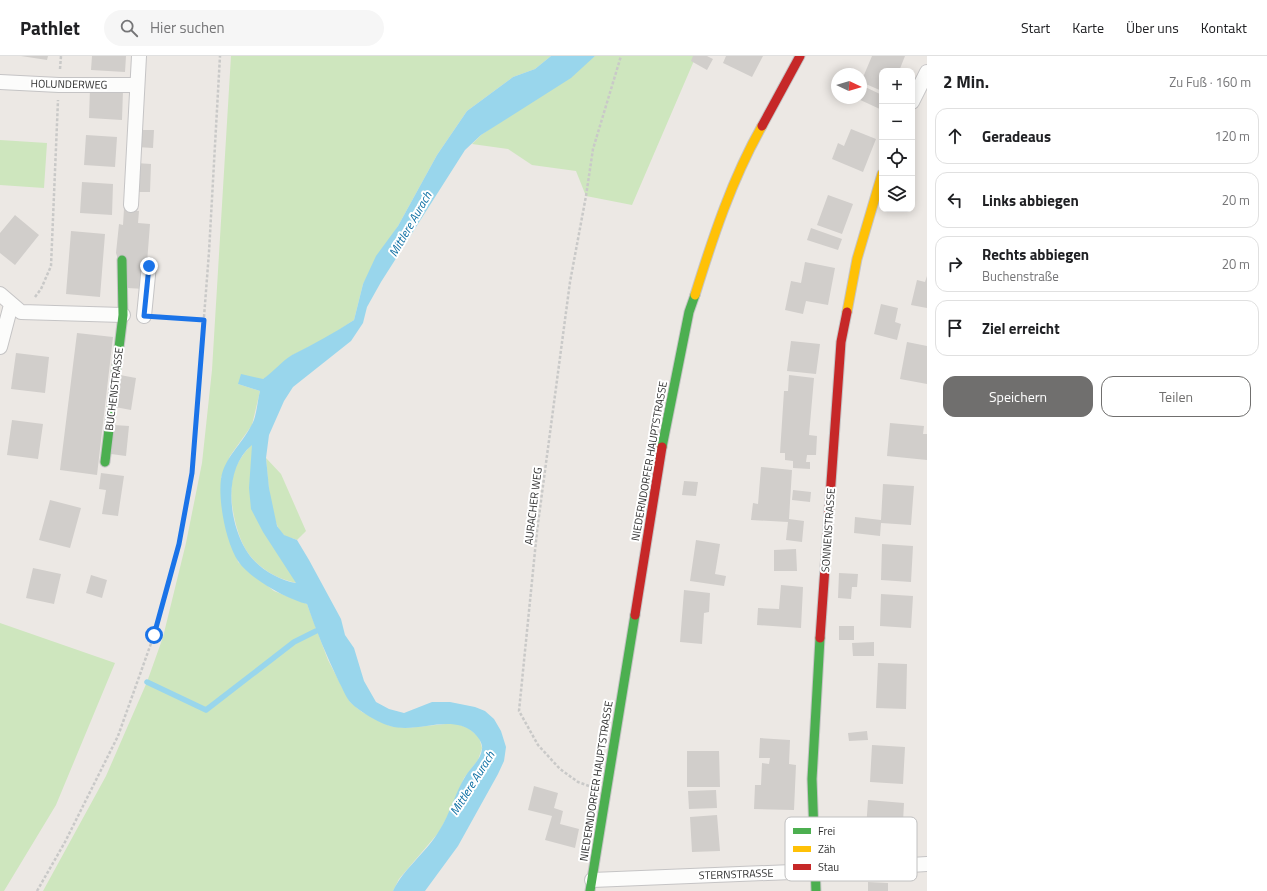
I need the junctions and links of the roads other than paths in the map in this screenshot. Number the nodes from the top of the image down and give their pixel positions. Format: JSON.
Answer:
{"nodes":[{"id":1,"x":139,"y":56,"type":"edge"},
{"id":2,"x":800,"y":56,"type":"edge"},
{"id":3,"x":927,"y":72,"type":"edge"},
{"id":4,"x":0,"y":82,"type":"edge"},
{"id":5,"x":137,"y":84,"type":"junction"},
{"id":6,"x":915,"y":96,"type":"edge"},
{"id":7,"x":881,"y":176,"type":"edge"},
{"id":8,"x":131,"y":205,"type":"dead end"},
{"id":9,"x":122,"y":260,"type":"dead end"},
{"id":10,"x":149,"y":266,"type":"dead end"},
{"id":11,"x":0,"y":294,"type":"edge"},
{"id":12,"x":16,"y":308,"type":"junction"},
{"id":13,"x":123,"y":315,"type":"junction"},
{"id":14,"x":144,"y":316,"type":"road end"},
{"id":15,"x":0,"y":347,"type":"edge"},
{"id":16,"x":105,"y":462,"type":"dead end"},
{"id":17,"x":814,"y":817,"type":"edge"},
{"id":18,"x":927,"y":864,"type":"edge"},
{"id":19,"x":917,"y":865,"type":"edge"},
{"id":20,"x":785,"y":873,"type":"edge"},
{"id":21,"x":591,"y":885,"type":"edge"}],
"edges":[{"from":1,"to":5,"type":"street"},
{"from":2,"to":21,"type":"street","name":"NIEDERNDORFER HAUPTSTRASSE"},
{"from":3,"to":6,"type":"street"},
{"from":4,"to":5,"type":"street","name":"HOLUNDERWEG"},
{"from":5,"to":8,"type":"street"},
{"from":7,"to":17,"type":"street","name":"SONNENSTRASSE"},
{"from":9,"to":13,"type":"street","name":"BUCHENSTRASSE"},
{"from":10,"to":14,"type":"street"},
{"from":11,"to":12,"type":"street"},
{"from":12,"to":13,"type":"street"},
{"from":12,"to":15,"type":"street"},
{"from":13,"to":16,"type":"street","name":"BUCHENSTRASSE"},
{"from":18,"to":19,"type":"street","name":"STERNSTRASSE"},
{"from":20,"to":21,"type":"street","name":"STERNSTRASSE"}]}
